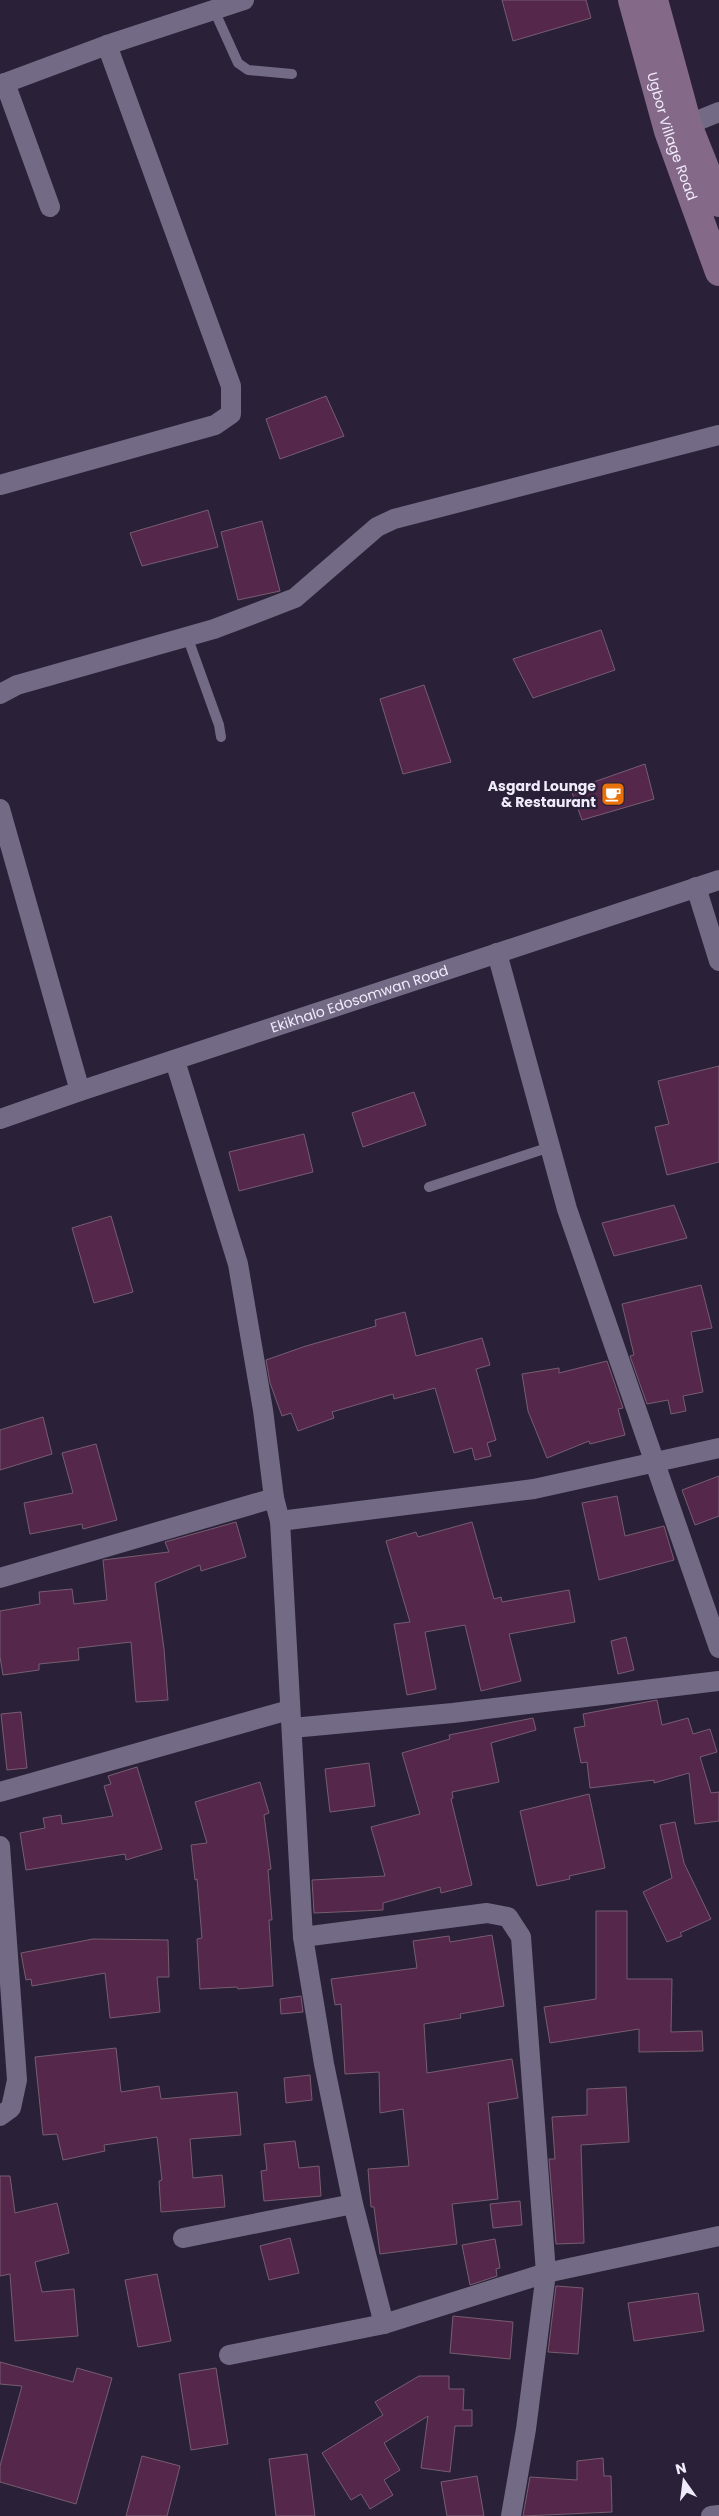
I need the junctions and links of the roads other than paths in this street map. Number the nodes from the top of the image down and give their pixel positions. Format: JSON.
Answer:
{"nodes":[{"id":1,"x":244,"y":0,"type":"edge"},
{"id":2,"x":632,"y":0,"type":"edge"},
{"id":3,"x":654,"y":0,"type":"edge"},
{"id":4,"x":200,"y":8,"type":"edge"},
{"id":5,"x":107,"y":45,"type":"junction"},
{"id":6,"x":292,"y":74,"type":"dead end"},
{"id":7,"x":2,"y":84,"type":"edge"},
{"id":8,"x":719,"y":112,"type":"edge"},
{"id":9,"x":678,"y":128,"type":"junction"},
{"id":10,"x":719,"y":203,"type":"edge"},
{"id":11,"x":50,"y":207,"type":"dead end"},
{"id":12,"x":719,"y":272,"type":"edge"},
{"id":13,"x":719,"y":435,"type":"edge"},
{"id":14,"x":0,"y":485,"type":"edge"},
{"id":15,"x":187,"y":636,"type":"junction"},
{"id":16,"x":0,"y":694,"type":"edge"},
{"id":17,"x":221,"y":737,"type":"dead end"},
{"id":18,"x":0,"y":809,"type":"edge"},
{"id":19,"x":719,"y":880,"type":"edge"},
{"id":20,"x":696,"y":887,"type":"junction"},
{"id":21,"x":497,"y":953,"type":"junction"},
{"id":22,"x":719,"y":962,"type":"edge"},
{"id":23,"x":174,"y":1061,"type":"junction"},
{"id":24,"x":80,"y":1091,"type":"junction"},
{"id":25,"x":0,"y":1119,"type":"edge"},
{"id":26,"x":550,"y":1148,"type":"junction"},
{"id":27,"x":429,"y":1187,"type":"dead end"},
{"id":28,"x":719,"y":1448,"type":"edge"},
{"id":29,"x":655,"y":1462,"type":"junction"},
{"id":30,"x":274,"y":1498,"type":"junction"},
{"id":31,"x":280,"y":1520,"type":"junction"},
{"id":32,"x":0,"y":1578,"type":"edge"},
{"id":33,"x":719,"y":1648,"type":"edge"},
{"id":34,"x":719,"y":1680,"type":"edge"},
{"id":35,"x":291,"y":1719,"type":"junction"},
{"id":36,"x":0,"y":1792,"type":"edge"},
{"id":37,"x":0,"y":1846,"type":"edge"},
{"id":38,"x":303,"y":1937,"type":"junction"},
{"id":39,"x":0,"y":2116,"type":"edge"},
{"id":40,"x":353,"y":2204,"type":"junction"},
{"id":41,"x":719,"y":2236,"type":"edge"},
{"id":42,"x":183,"y":2238,"type":"dead end"},
{"id":43,"x":546,"y":2273,"type":"junction"},
{"id":44,"x":384,"y":2324,"type":"junction"},
{"id":45,"x":230,"y":2355,"type":"dead end"},
{"id":46,"x":719,"y":2515,"type":"edge"},
{"id":47,"x":510,"y":2516,"type":"edge"},
{"id":48,"x":711,"y":2516,"type":"edge"}],
"edges":[{"from":1,"to":4,"type":"street"},
{"from":2,"to":9,"type":"street","name":"Ugbor Village Road"},
{"from":3,"to":9,"type":"street","name":"Ugbor Village Road"},
{"from":4,"to":5,"type":"street"},
{"from":4,"to":6,"type":"lane"},
{"from":5,"to":7,"type":"street"},
{"from":5,"to":14,"type":"street"},
{"from":7,"to":11,"type":"street"},
{"from":8,"to":9,"type":"street"},
{"from":9,"to":10,"type":"street","name":"Ugbor Village Road"},
{"from":9,"to":12,"type":"street","name":"Ugbor Village Road"},
{"from":13,"to":15,"type":"street"},
{"from":15,"to":16,"type":"street"},
{"from":15,"to":17,"type":"lane"},
{"from":18,"to":24,"type":"street"},
{"from":19,"to":20,"type":"street","name":"Ekikhalo Edosomwan Road"},
{"from":20,"to":21,"type":"street","name":"Ekikhalo Edosomwan Road"},
{"from":20,"to":22,"type":"street"},
{"from":21,"to":23,"type":"street","name":"Ekikhalo Edosomwan Road"},
{"from":21,"to":26,"type":"street"},
{"from":23,"to":24,"type":"street","name":"Ekikhalo Edosomwan Road"},
{"from":23,"to":30,"type":"street"},
{"from":24,"to":25,"type":"street","name":"Ekikhalo Edosomwan Road"},
{"from":26,"to":27,"type":"lane"},
{"from":26,"to":29,"type":"street"},
{"from":28,"to":29,"type":"street"},
{"from":29,"to":31,"type":"street"},
{"from":29,"to":33,"type":"street"},
{"from":30,"to":31,"type":"street"},
{"from":30,"to":32,"type":"street"},
{"from":31,"to":35,"type":"street"},
{"from":34,"to":35,"type":"street"},
{"from":35,"to":36,"type":"street"},
{"from":35,"to":38,"type":"street"},
{"from":37,"to":39,"type":"street"},
{"from":38,"to":40,"type":"street"},
{"from":38,"to":43,"type":"street"},
{"from":40,"to":42,"type":"street"},
{"from":40,"to":44,"type":"street"},
{"from":41,"to":43,"type":"street"},
{"from":43,"to":44,"type":"street"},
{"from":43,"to":47,"type":"street"},
{"from":44,"to":45,"type":"street"},
{"from":46,"to":48,"type":"street"}]}
